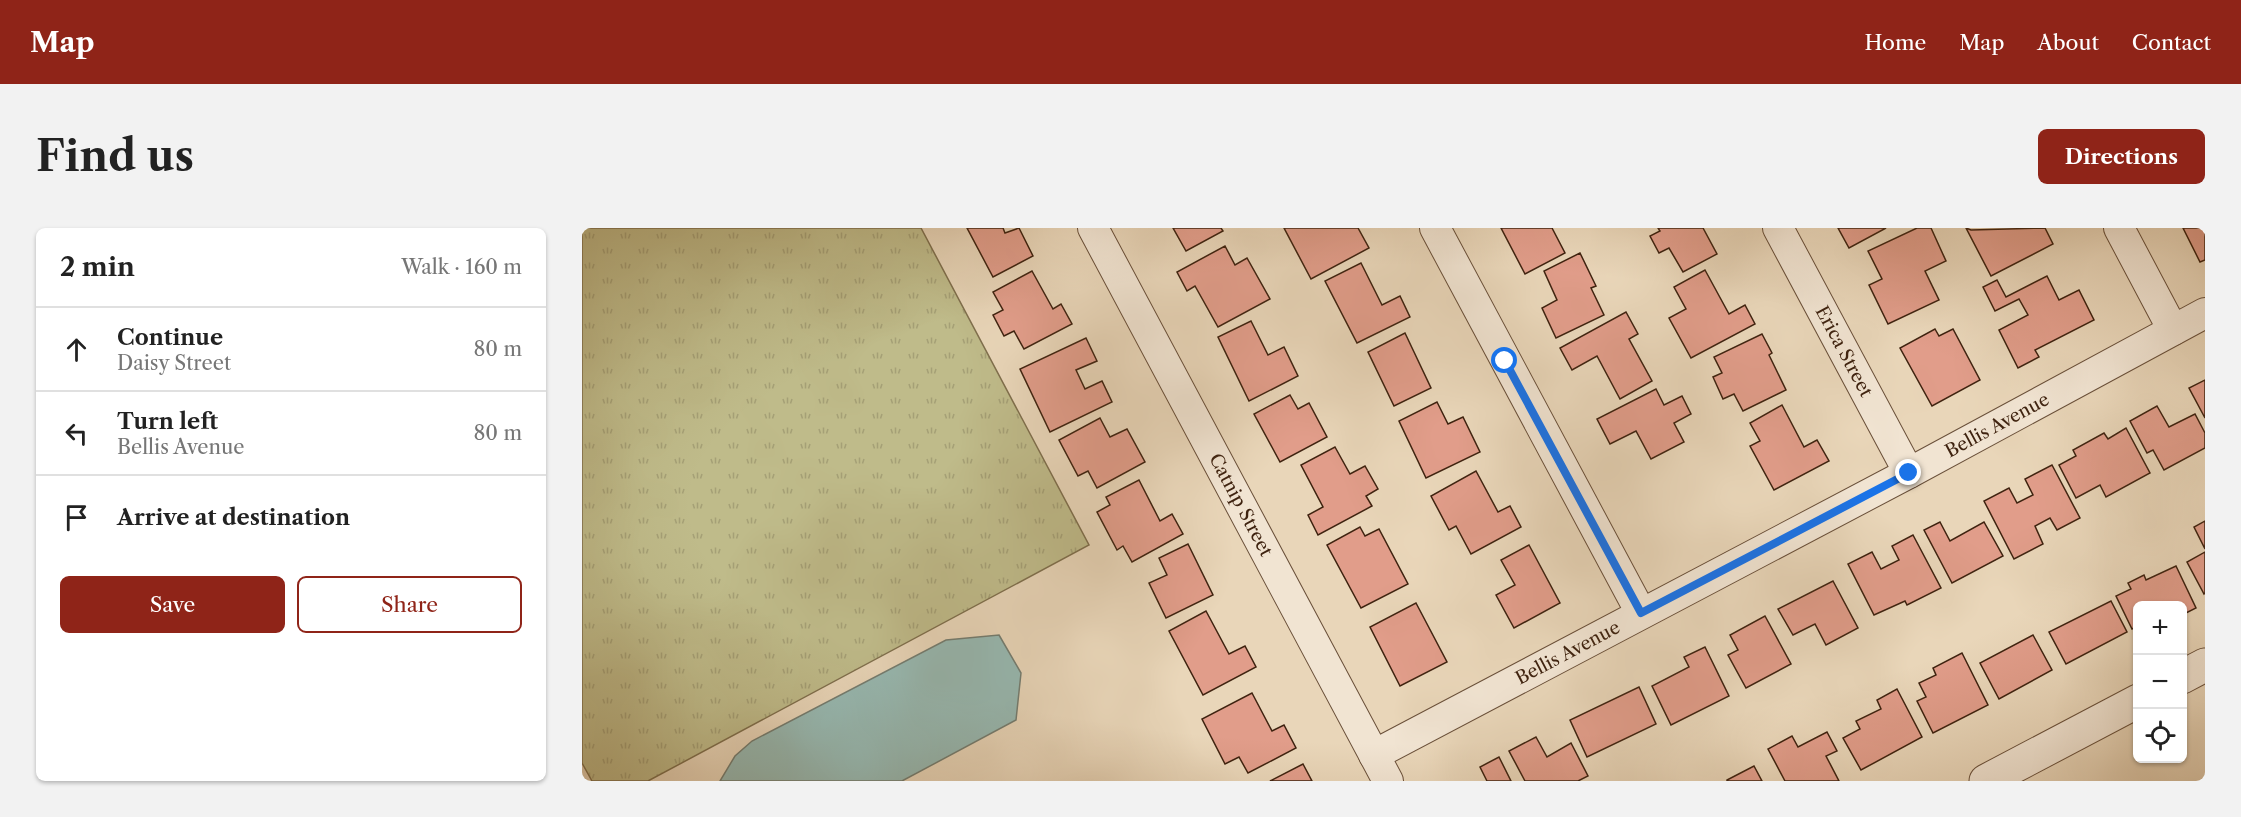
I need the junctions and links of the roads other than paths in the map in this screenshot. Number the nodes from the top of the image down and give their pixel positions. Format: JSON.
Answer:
{"nodes":[{"id":1,"x":1093,"y":228,"type":"edge"},
{"id":2,"x":1435,"y":228,"type":"edge"},
{"id":3,"x":1778,"y":228,"type":"edge"},
{"id":4,"x":2119,"y":228,"type":"edge"},
{"id":5,"x":2205,"y":313,"type":"edge"},
{"id":6,"x":2173,"y":330,"type":"junction"},
{"id":7,"x":1909,"y":473,"type":"junction"},
{"id":8,"x":1641,"y":613,"type":"junction"},
{"id":9,"x":2205,"y":665,"type":"edge"},
{"id":10,"x":2187,"y":674,"type":"edge"},
{"id":11,"x":2133,"y":704,"type":"edge"},
{"id":12,"x":1374,"y":755,"type":"junction"},
{"id":13,"x":1388,"y":781,"type":"edge"},
{"id":14,"x":1986,"y":781,"type":"edge"}],
"edges":[{"from":1,"to":12,"type":"street","name":"Catnip Street"},
{"from":2,"to":8,"type":"street"},
{"from":3,"to":7,"type":"street","name":"Erica Street"},
{"from":4,"to":6,"type":"street"},
{"from":5,"to":6,"type":"street","name":"Bellis Avenue"},
{"from":6,"to":7,"type":"street","name":"Bellis Avenue"},
{"from":7,"to":8,"type":"street","name":"Bellis Avenue"},
{"from":8,"to":12,"type":"street","name":"Bellis Avenue"},
{"from":9,"to":10,"type":"street"},
{"from":11,"to":14,"type":"street"},
{"from":12,"to":13,"type":"street","name":"Catnip Street"}]}
